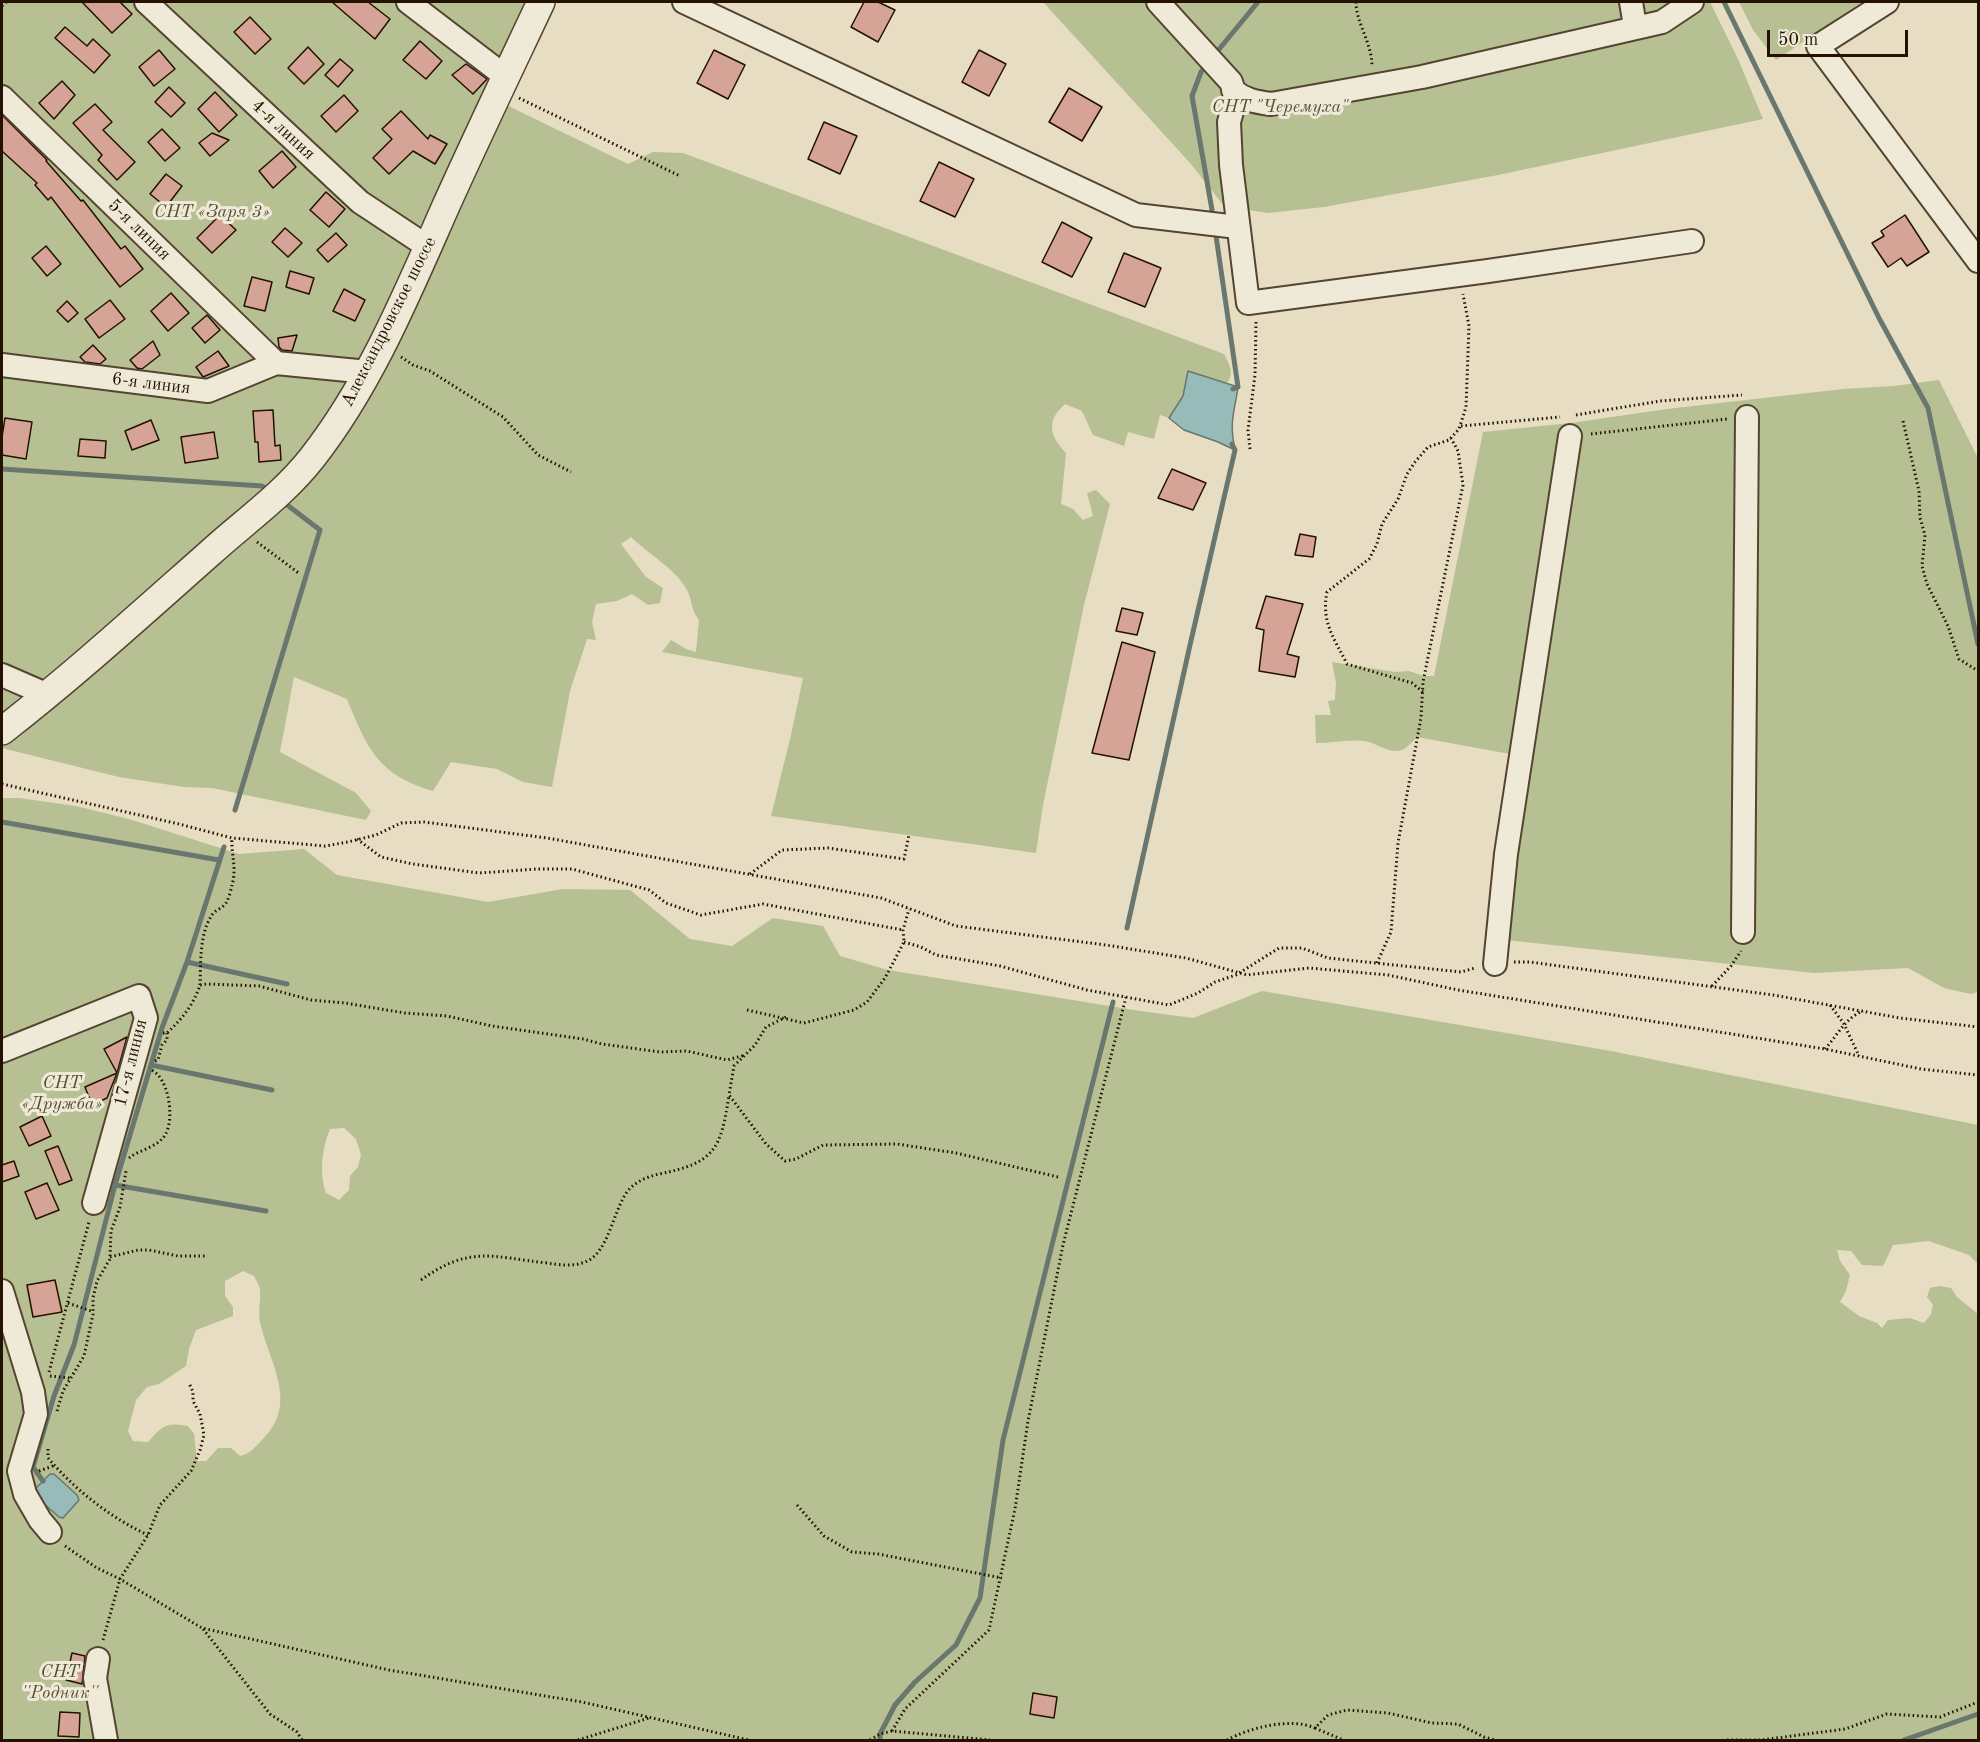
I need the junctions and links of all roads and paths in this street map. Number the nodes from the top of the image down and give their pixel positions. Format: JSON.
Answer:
{"nodes":[{"id":1,"x":6,"y":2,"type":"edge"},
{"id":2,"x":146,"y":2,"type":"edge"},
{"id":3,"x":408,"y":2,"type":"edge"},
{"id":4,"x":541,"y":2,"type":"edge"},
{"id":5,"x":684,"y":2,"type":"edge"},
{"id":6,"x":1158,"y":2,"type":"edge"},
{"id":7,"x":1356,"y":2,"type":"edge"},
{"id":8,"x":1631,"y":2,"type":"edge"},
{"id":9,"x":1692,"y":2,"type":"edge"},
{"id":10,"x":1887,"y":2,"type":"edge"},
{"id":11,"x":2,"y":6,"type":"edge"},
{"id":12,"x":1635,"y":26,"type":"junction"},
{"id":13,"x":503,"y":83,"type":"junction"},
{"id":14,"x":1372,"y":86,"type":"junction"},
{"id":15,"x":1233,"y":90,"type":"junction"},
{"id":16,"x":2,"y":97,"type":"edge"},
{"id":17,"x":680,"y":176,"type":"dead end"},
{"id":18,"x":1229,"y":226,"type":"dead end"},
{"id":19,"x":1692,"y":241,"type":"dead end"},
{"id":20,"x":428,"y":247,"type":"junction"},
{"id":21,"x":1978,"y":261,"type":"edge"},
{"id":22,"x":1464,"y":274,"type":"junction"},
{"id":23,"x":1257,"y":302,"type":"junction"},
{"id":24,"x":381,"y":346,"type":"junction"},
{"id":25,"x":276,"y":363,"type":"junction"},
{"id":26,"x":2,"y":366,"type":"edge"},
{"id":27,"x":368,"y":372,"type":"junction"},
{"id":28,"x":1742,"y":394,"type":"dead end"},
{"id":29,"x":1747,"y":417,"type":"joint"},
{"id":30,"x":1903,"y":421,"type":"dead end"},
{"id":31,"x":1570,"y":423,"type":"junction"},
{"id":32,"x":1461,"y":426,"type":"junction"},
{"id":33,"x":1451,"y":438,"type":"junction"},
{"id":34,"x":1250,"y":449,"type":"dead end"},
{"id":35,"x":571,"y":472,"type":"dead end"},
{"id":36,"x":239,"y":528,"type":"junction"},
{"id":37,"x":300,"y":574,"type":"dead end"},
{"id":38,"x":1978,"y":671,"type":"edge"},
{"id":39,"x":2,"y":675,"type":"edge"},
{"id":40,"x":1423,"y":692,"type":"junction"},
{"id":41,"x":48,"y":695,"type":"junction"},
{"id":42,"x":2,"y":731,"type":"edge"},
{"id":43,"x":2,"y":784,"type":"edge"},
{"id":44,"x":909,"y":836,"type":"dead end"},
{"id":45,"x":232,"y":838,"type":"junction"},
{"id":46,"x":357,"y":839,"type":"junction"},
{"id":47,"x":750,"y":874,"type":"junction"},
{"id":48,"x":909,"y":909,"type":"junction"},
{"id":49,"x":903,"y":930,"type":"junction"},
{"id":50,"x":1743,"y":932,"type":"joint"},
{"id":51,"x":904,"y":942,"type":"junction"},
{"id":52,"x":1377,"y":963,"type":"junction"},
{"id":53,"x":1495,"y":964,"type":"junction"},
{"id":54,"x":1239,"y":973,"type":"junction"},
{"id":55,"x":200,"y":985,"type":"junction"},
{"id":56,"x":1712,"y":986,"type":"junction"},
{"id":57,"x":1126,"y":997,"type":"junction"},
{"id":58,"x":1829,"y":1004,"type":"junction"},
{"id":59,"x":747,"y":1010,"type":"dead end"},
{"id":60,"x":1864,"y":1011,"type":"junction"},
{"id":61,"x":786,"y":1017,"type":"junction"},
{"id":62,"x":1844,"y":1024,"type":"junction"},
{"id":63,"x":1978,"y":1027,"type":"edge"},
{"id":64,"x":1825,"y":1049,"type":"junction"},
{"id":65,"x":2,"y":1051,"type":"edge"},
{"id":66,"x":745,"y":1055,"type":"junction"},
{"id":67,"x":1859,"y":1056,"type":"junction"},
{"id":68,"x":154,"y":1062,"type":"dead end"},
{"id":69,"x":154,"y":1071,"type":"dead end"},
{"id":70,"x":1978,"y":1075,"type":"edge"},
{"id":71,"x":729,"y":1095,"type":"junction"},
{"id":72,"x":1058,"y":1177,"type":"dead end"},
{"id":73,"x":94,"y":1203,"type":"joint"},
{"id":74,"x":207,"y":1256,"type":"dead end"},
{"id":75,"x":110,"y":1257,"type":"junction"},
{"id":76,"x":421,"y":1280,"type":"dead end"},
{"id":77,"x":2,"y":1291,"type":"edge"},
{"id":78,"x":68,"y":1303,"type":"junction"},
{"id":79,"x":89,"y":1311,"type":"junction"},
{"id":80,"x":48,"y":1377,"type":"junction"},
{"id":81,"x":71,"y":1378,"type":"junction"},
{"id":82,"x":189,"y":1383,"type":"dead end"},
{"id":83,"x":33,"y":1394,"type":"junction"},
{"id":84,"x":56,"y":1414,"type":"dead end"},
{"id":85,"x":50,"y":1444,"type":"dead end"},
{"id":86,"x":54,"y":1465,"type":"junction"},
{"id":87,"x":10,"y":1468,"type":"edge"},
{"id":88,"x":43,"y":1470,"type":"dead end"},
{"id":89,"x":797,"y":1505,"type":"dead end"},
{"id":90,"x":51,"y":1532,"type":"joint"},
{"id":91,"x":148,"y":1535,"type":"junction"},
{"id":92,"x":1002,"y":1578,"type":"junction"},
{"id":93,"x":120,"y":1579,"type":"junction"},
{"id":94,"x":202,"y":1628,"type":"junction"},
{"id":95,"x":98,"y":1659,"type":"joint"},
{"id":96,"x":1978,"y":1702,"type":"edge"},
{"id":97,"x":651,"y":1718,"type":"junction"},
{"id":98,"x":1315,"y":1728,"type":"junction"},
{"id":99,"x":892,"y":1731,"type":"junction"},
{"id":100,"x":106,"y":1740,"type":"edge"},
{"id":101,"x":302,"y":1740,"type":"edge"},
{"id":102,"x":578,"y":1740,"type":"edge"},
{"id":103,"x":749,"y":1740,"type":"edge"},
{"id":104,"x":870,"y":1740,"type":"edge"},
{"id":105,"x":990,"y":1740,"type":"edge"},
{"id":106,"x":1227,"y":1740,"type":"edge"},
{"id":107,"x":1343,"y":1740,"type":"edge"},
{"id":108,"x":1495,"y":1740,"type":"edge"},
{"id":109,"x":1727,"y":1740,"type":"edge"}],
"edges":[{"from":1,"to":11,"type":"path"},
{"from":2,"to":20,"type":"street","name":"4-я линия"},
{"from":3,"to":13,"type":"street"},
{"from":4,"to":13,"type":"street","name":"Александровское шоссе"},
{"from":5,"to":18,"type":"street"},
{"from":6,"to":15,"type":"street"},
{"from":7,"to":14,"type":"path"},
{"from":8,"to":12,"type":"street"},
{"from":9,"to":12,"type":"street"},
{"from":10,"to":21,"type":"street"},
{"from":12,"to":14,"type":"street"},
{"from":13,"to":17,"type":"path"},
{"from":13,"to":20,"type":"street","name":"Александровское шоссе"},
{"from":14,"to":15,"type":"street"},
{"from":15,"to":23,"type":"street"},
{"from":16,"to":25,"type":"street","name":"5-я линия"},
{"from":19,"to":22,"type":"street"},
{"from":20,"to":24,"type":"street","name":"Александровское шоссе"},
{"from":22,"to":23,"type":"street"},
{"from":22,"to":32,"type":"path"},
{"from":23,"to":34,"type":"path"},
{"from":24,"to":27,"type":"street","name":"Александровское шоссе"},
{"from":24,"to":35,"type":"path"},
{"from":25,"to":26,"type":"street","name":"6-я линия"},
{"from":25,"to":27,"type":"street","name":"6-я линия"},
{"from":27,"to":36,"type":"street","name":"Александровское шоссе"},
{"from":28,"to":31,"type":"path"},
{"from":29,"to":31,"type":"path"},
{"from":29,"to":50,"type":"street"},
{"from":30,"to":38,"type":"path"},
{"from":31,"to":32,"type":"path"},
{"from":31,"to":53,"type":"street"},
{"from":32,"to":33,"type":"path"},
{"from":33,"to":40,"type":"path"},
{"from":33,"to":40,"type":"path"},
{"from":36,"to":37,"type":"path"},
{"from":36,"to":41,"type":"street","name":"Александровское шоссе"},
{"from":39,"to":41,"type":"street"},
{"from":40,"to":52,"type":"path"},
{"from":41,"to":42,"type":"street","name":"Александровское шоссе"},
{"from":43,"to":45,"type":"path"},
{"from":44,"to":47,"type":"path"},
{"from":45,"to":46,"type":"path"},
{"from":45,"to":55,"type":"path"},
{"from":46,"to":47,"type":"path"},
{"from":46,"to":49,"type":"path"},
{"from":47,"to":48,"type":"path"},
{"from":48,"to":49,"type":"path"},
{"from":48,"to":54,"type":"path"},
{"from":49,"to":51,"type":"path"},
{"from":50,"to":56,"type":"path"},
{"from":51,"to":57,"type":"path"},
{"from":51,"to":61,"type":"path"},
{"from":52,"to":53,"type":"path"},
{"from":52,"to":54,"type":"path"},
{"from":53,"to":56,"type":"path"},
{"from":54,"to":57,"type":"path"},
{"from":54,"to":64,"type":"path"},
{"from":55,"to":66,"type":"path"},
{"from":55,"to":68,"type":"path"},
{"from":56,"to":58,"type":"path"},
{"from":57,"to":92,"type":"path"},
{"from":58,"to":60,"type":"path"},
{"from":58,"to":62,"type":"path"},
{"from":59,"to":61,"type":"path"},
{"from":60,"to":62,"type":"path"},
{"from":60,"to":63,"type":"path"},
{"from":61,"to":66,"type":"path"},
{"from":62,"to":64,"type":"path"},
{"from":62,"to":67,"type":"path"},
{"from":64,"to":67,"type":"path"},
{"from":65,"to":73,"type":"street","name":"17-я линия"},
{"from":66,"to":71,"type":"path"},
{"from":67,"to":70,"type":"path"},
{"from":69,"to":75,"type":"path"},
{"from":71,"to":72,"type":"path"},
{"from":71,"to":76,"type":"path"},
{"from":73,"to":78,"type":"path"},
{"from":74,"to":75,"type":"path"},
{"from":75,"to":79,"type":"path"},
{"from":77,"to":83,"type":"street"},
{"from":78,"to":79,"type":"path"},
{"from":78,"to":80,"type":"path"},
{"from":79,"to":81,"type":"path"},
{"from":80,"to":81,"type":"path"},
{"from":80,"to":83,"type":"path"},
{"from":81,"to":84,"type":"path"},
{"from":82,"to":91,"type":"path"},
{"from":83,"to":87,"type":"street"},
{"from":85,"to":86,"type":"path"},
{"from":86,"to":88,"type":"path"},
{"from":86,"to":91,"type":"path"},
{"from":87,"to":90,"type":"street"},
{"from":89,"to":92,"type":"path"},
{"from":90,"to":93,"type":"path"},
{"from":91,"to":93,"type":"path"},
{"from":92,"to":99,"type":"path"},
{"from":93,"to":94,"type":"path"},
{"from":93,"to":95,"type":"path"},
{"from":94,"to":97,"type":"path"},
{"from":94,"to":101,"type":"path"},
{"from":95,"to":100,"type":"street"},
{"from":96,"to":109,"type":"path"},
{"from":97,"to":102,"type":"path"},
{"from":97,"to":103,"type":"path"},
{"from":98,"to":106,"type":"path"},
{"from":98,"to":107,"type":"path"},
{"from":98,"to":108,"type":"path"},
{"from":99,"to":104,"type":"path"},
{"from":99,"to":105,"type":"path"}]}
